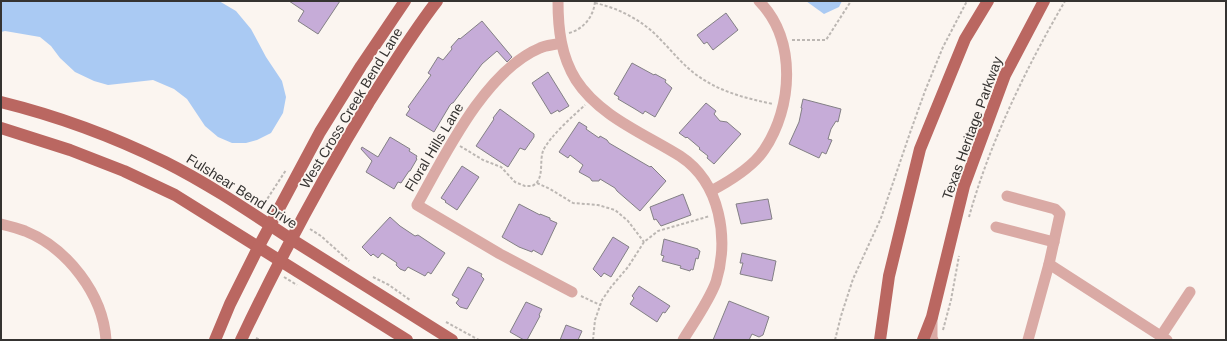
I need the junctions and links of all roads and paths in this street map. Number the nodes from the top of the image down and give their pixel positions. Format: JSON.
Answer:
{"nodes":[{"id":1,"x":405,"y":1,"type":"edge"},
{"id":2,"x":437,"y":1,"type":"edge"},
{"id":3,"x":558,"y":1,"type":"edge"},
{"id":4,"x":759,"y":1,"type":"edge"},
{"id":5,"x":851,"y":1,"type":"edge"},
{"id":6,"x":967,"y":1,"type":"edge"},
{"id":7,"x":988,"y":1,"type":"edge"},
{"id":8,"x":1044,"y":1,"type":"edge"},
{"id":9,"x":1065,"y":1,"type":"edge"},
{"id":10,"x":595,"y":2,"type":"edge"},
{"id":11,"x":560,"y":38,"type":"junction"},
{"id":12,"x":781,"y":39,"type":"junction"},
{"id":13,"x":592,"y":98,"type":"junction"},
{"id":14,"x":1,"y":102,"type":"edge"},
{"id":15,"x":782,"y":106,"type":"junction"},
{"id":16,"x":1,"y":128,"type":"edge"},
{"id":17,"x":453,"y":141,"type":"junction"},
{"id":18,"x":537,"y":182,"type":"junction"},
{"id":19,"x":711,"y":191,"type":"junction"},
{"id":20,"x":1007,"y":196,"type":"dead end"},
{"id":21,"x":718,"y":213,"type":"junction"},
{"id":22,"x":968,"y":218,"type":"dead end"},
{"id":23,"x":1,"y":224,"type":"edge"},
{"id":24,"x":270,"y":225,"type":"junction"},
{"id":25,"x":307,"y":227,"type":"dead end"},
{"id":26,"x":996,"y":227,"type":"dead end"},
{"id":27,"x":291,"y":239,"type":"junction"},
{"id":28,"x":644,"y":242,"type":"junction"},
{"id":29,"x":1054,"y":242,"type":"junction"},
{"id":30,"x":258,"y":246,"type":"junction"},
{"id":31,"x":960,"y":251,"type":"dead end"},
{"id":32,"x":280,"y":260,"type":"junction"},
{"id":33,"x":352,"y":264,"type":"dead end"},
{"id":34,"x":1049,"y":264,"type":"junction"},
{"id":35,"x":369,"y":274,"type":"dead end"},
{"id":36,"x":572,"y":292,"type":"joint"},
{"id":37,"x":1190,"y":292,"type":"dead end"},
{"id":38,"x":414,"y":303,"type":"dead end"},
{"id":39,"x":600,"y":305,"type":"junction"},
{"id":40,"x":932,"y":317,"type":"junction"},
{"id":41,"x":443,"y":321,"type":"dead end"},
{"id":42,"x":942,"y":333,"type":"dead end"},
{"id":43,"x":256,"y":338,"type":"dead end"},
{"id":44,"x":1164,"y":338,"type":"edge"},
{"id":45,"x":106,"y":340,"type":"edge"},
{"id":46,"x":215,"y":340,"type":"edge"},
{"id":47,"x":241,"y":340,"type":"edge"},
{"id":48,"x":260,"y":340,"type":"edge"},
{"id":49,"x":407,"y":340,"type":"edge"},
{"id":50,"x":452,"y":340,"type":"edge"},
{"id":51,"x":479,"y":340,"type":"edge"},
{"id":52,"x":593,"y":340,"type":"edge"},
{"id":53,"x":684,"y":340,"type":"edge"},
{"id":54,"x":835,"y":340,"type":"edge"},
{"id":55,"x":880,"y":340,"type":"edge"},
{"id":56,"x":923,"y":340,"type":"edge"},
{"id":57,"x":934,"y":340,"type":"edge"},
{"id":58,"x":1028,"y":340,"type":"edge"}],
"edges":[{"from":1,"to":24,"type":"main road","name":"West Cross Creek Bend Lane"},
{"from":2,"to":27,"type":"main road","name":"West Cross Creek Bend Lane"},
{"from":3,"to":11,"type":"street"},
{"from":4,"to":12,"type":"street"},
{"from":5,"to":12,"type":"path"},
{"from":6,"to":54,"type":"path"},
{"from":7,"to":55,"type":"main road"},
{"from":8,"to":40,"type":"main road","name":"Texas Heritage Parkway"},
{"from":9,"to":22,"type":"path"},
{"from":10,"to":11,"type":"path"},
{"from":10,"to":15,"type":"path"},
{"from":11,"to":13,"type":"street"},
{"from":11,"to":17,"type":"street","name":"Floral Hills Lane"},
{"from":12,"to":15,"type":"street"},
{"from":13,"to":18,"type":"path"},
{"from":13,"to":19,"type":"street"},
{"from":14,"to":24,"type":"main road","name":"Fulshear Bend Drive"},
{"from":15,"to":19,"type":"street"},
{"from":16,"to":30,"type":"main road"},
{"from":17,"to":18,"type":"path"},
{"from":17,"to":36,"type":"street","name":"Floral Hills Lane"},
{"from":18,"to":28,"type":"path"},
{"from":19,"to":21,"type":"street"},
{"from":20,"to":29,"type":"street"},
{"from":21,"to":28,"type":"path"},
{"from":21,"to":53,"type":"street"},
{"from":23,"to":45,"type":"street"},
{"from":24,"to":27,"type":"main road","name":"Fulshear Bend Drive"},
{"from":24,"to":30,"type":"main road","name":"West Cross Creek Bend Lane"},
{"from":25,"to":33,"type":"path"},
{"from":26,"to":29,"type":"street"},
{"from":27,"to":32,"type":"main road","name":"West Cross Creek Bend Lane"},
{"from":27,"to":50,"type":"main road","name":"Fulshear Bend Drive"},
{"from":28,"to":39,"type":"path"},
{"from":29,"to":34,"type":"street"},
{"from":30,"to":32,"type":"main road"},
{"from":30,"to":46,"type":"main road","name":"West Cross Creek Bend Lane"},
{"from":31,"to":42,"type":"path"},
{"from":32,"to":47,"type":"main road","name":"West Cross Creek Bend Lane"},
{"from":32,"to":49,"type":"main road"},
{"from":34,"to":44,"type":"street"},
{"from":34,"to":58,"type":"street"},
{"from":35,"to":38,"type":"path"},
{"from":36,"to":39,"type":"path"},
{"from":37,"to":44,"type":"street"},
{"from":39,"to":52,"type":"path"},
{"from":40,"to":56,"type":"main road","name":"Texas Heritage Parkway"},
{"from":40,"to":57,"type":"street"},
{"from":41,"to":51,"type":"path"},
{"from":43,"to":48,"type":"path"}]}
